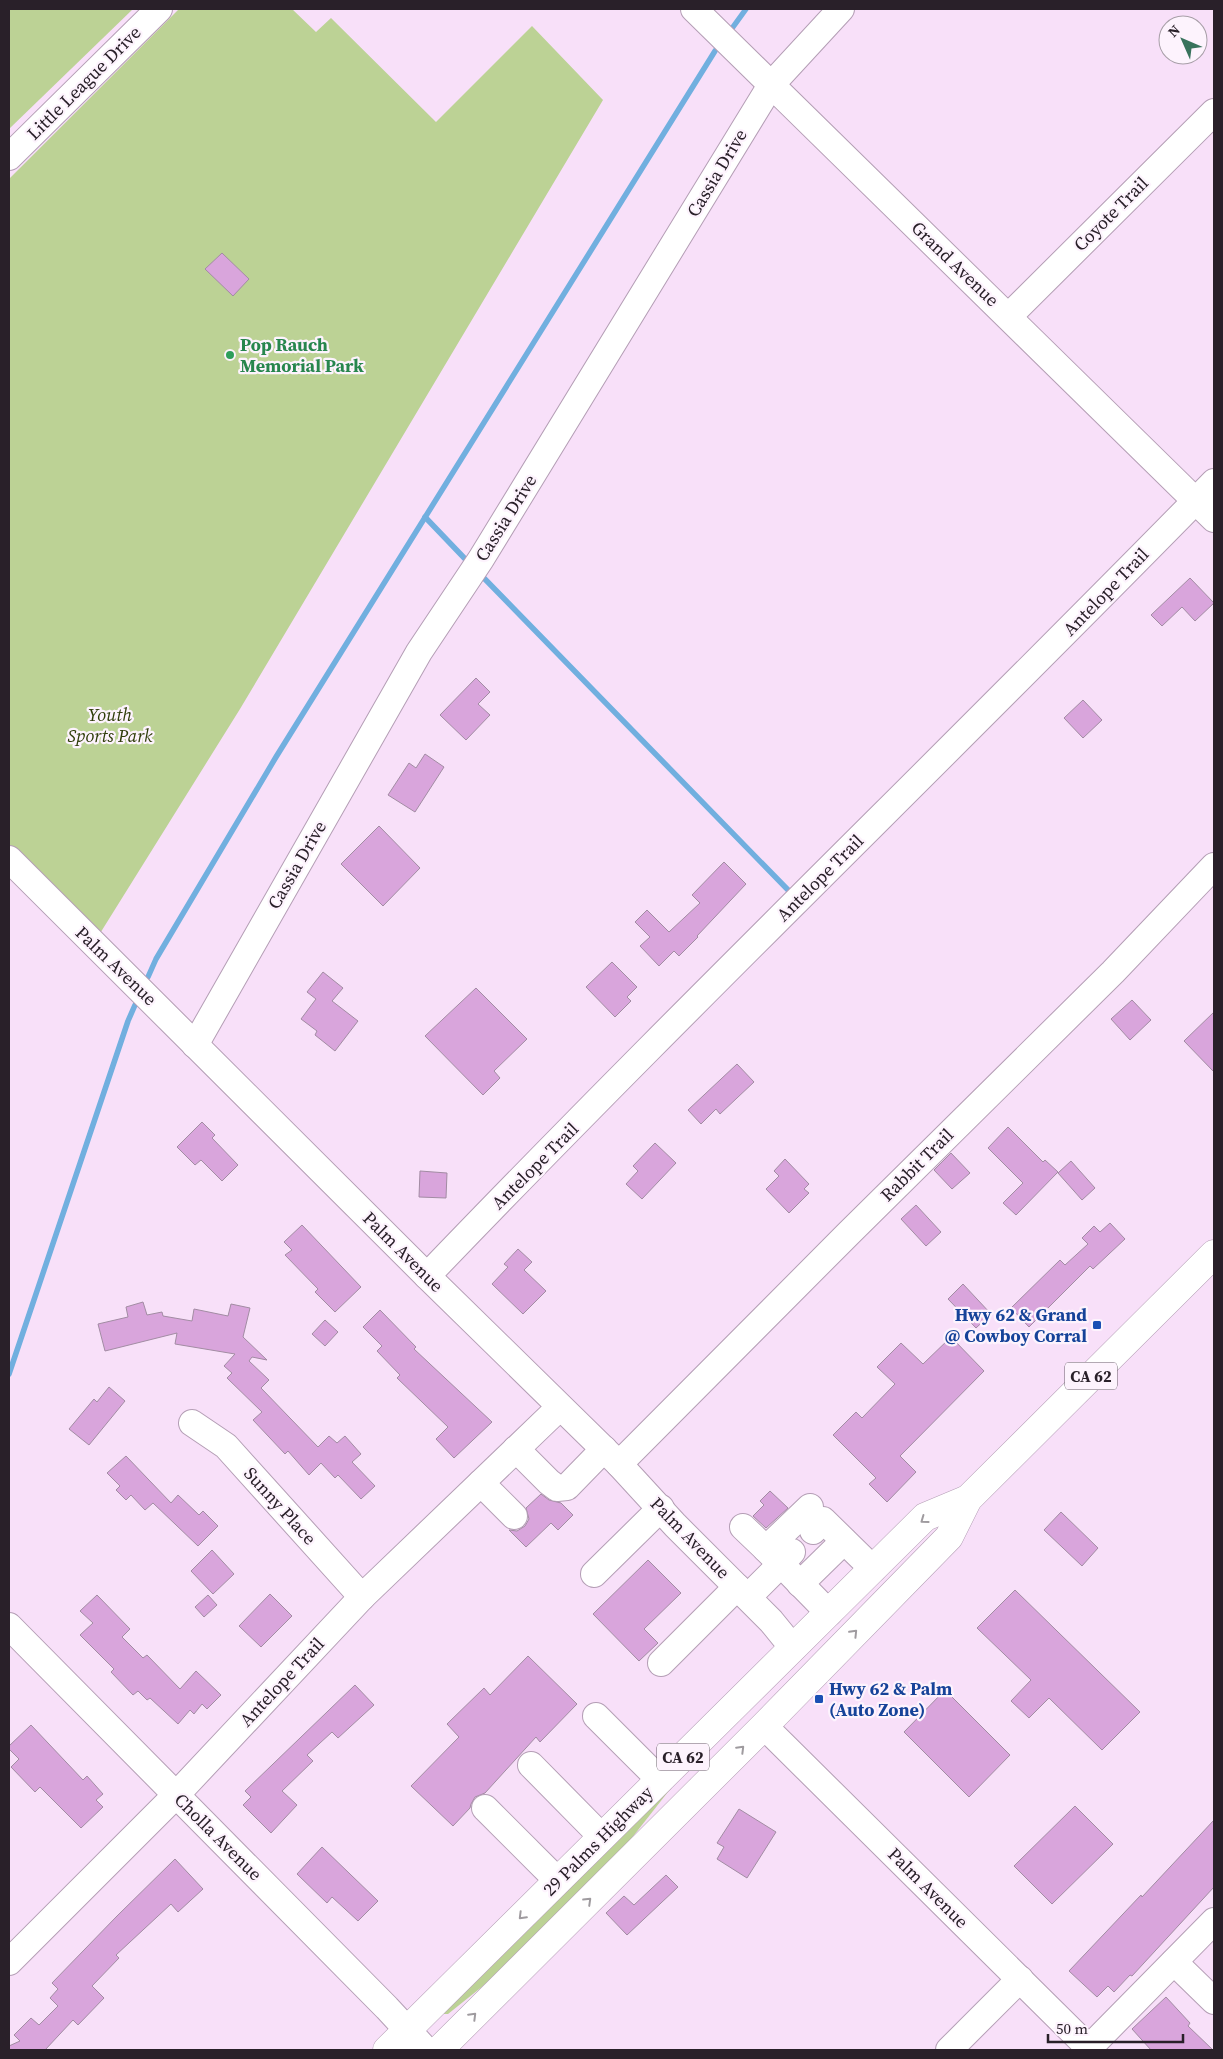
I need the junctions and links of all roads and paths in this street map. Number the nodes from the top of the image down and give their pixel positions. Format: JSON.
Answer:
{"nodes":[{"id":1,"x":159,"y":9,"type":"edge"},
{"id":2,"x":694,"y":9,"type":"edge"},
{"id":3,"x":841,"y":9,"type":"edge"},
{"id":4,"x":770,"y":85,"type":"junction"},
{"id":5,"x":1214,"y":112,"type":"edge"},
{"id":6,"x":9,"y":157,"type":"edge"},
{"id":7,"x":1009,"y":316,"type":"junction"},
{"id":8,"x":1214,"y":482,"type":"edge"},
{"id":9,"x":1196,"y":500,"type":"junction"},
{"id":10,"x":1214,"y":519,"type":"edge"},
{"id":11,"x":9,"y":859,"type":"edge"},
{"id":12,"x":1214,"y":866,"type":"edge"},
{"id":13,"x":194,"y":1045,"type":"junction"},
{"id":14,"x":1214,"y":1254,"type":"edge"},
{"id":15,"x":427,"y":1276,"type":"junction"},
{"id":16,"x":560,"y":1407,"type":"junction"},
{"id":17,"x":192,"y":1423,"type":"dead end"},
{"id":18,"x":516,"y":1449,"type":"junction"},
{"id":19,"x":612,"y":1457,"type":"junction"},
{"id":20,"x":481,"y":1483,"type":"junction"},
{"id":21,"x":968,"y":1499,"type":"junction"},
{"id":22,"x":660,"y":1508,"type":"junction"},
{"id":23,"x":514,"y":1516,"type":"dead end"},
{"id":24,"x":743,"y":1527,"type":"dead end"},
{"id":25,"x":844,"y":1541,"type":"junction"},
{"id":26,"x":780,"y":1555,"type":"junction"},
{"id":27,"x":873,"y":1569,"type":"junction"},
{"id":28,"x":594,"y":1574,"type":"dead end"},
{"id":29,"x":800,"y":1584,"type":"junction"},
{"id":30,"x":743,"y":1592,"type":"junction"},
{"id":31,"x":362,"y":1597,"type":"junction"},
{"id":32,"x":828,"y":1613,"type":"junction"},
{"id":33,"x":9,"y":1626,"type":"edge"},
{"id":34,"x":794,"y":1648,"type":"junction"},
{"id":35,"x":661,"y":1663,"type":"dead end"},
{"id":36,"x":596,"y":1716,"type":"dead end"},
{"id":37,"x":764,"y":1726,"type":"junction"},
{"id":38,"x":531,"y":1765,"type":"dead end"},
{"id":39,"x":660,"y":1780,"type":"junction"},
{"id":40,"x":176,"y":1795,"type":"junction"},
{"id":41,"x":485,"y":1808,"type":"dead end"},
{"id":42,"x":659,"y":1831,"type":"junction"},
{"id":43,"x":602,"y":1837,"type":"junction"},
{"id":44,"x":558,"y":1881,"type":"junction"},
{"id":45,"x":1214,"y":1921,"type":"edge"},
{"id":46,"x":9,"y":1962,"type":"edge"},
{"id":47,"x":1174,"y":1962,"type":"junction"},
{"id":48,"x":1020,"y":1980,"type":"junction"},
{"id":49,"x":1214,"y":2001,"type":"edge"},
{"id":50,"x":407,"y":2030,"type":"junction"},
{"id":51,"x":1090,"y":2049,"type":"edge"},
{"id":52,"x":386,"y":2050,"type":"edge"},
{"id":53,"x":426,"y":2050,"type":"edge"},
{"id":54,"x":439,"y":2050,"type":"edge"},
{"id":55,"x":949,"y":2050,"type":"edge"}],
"edges":[{"from":1,"to":6,"type":"street","name":"Little League Drive"},
{"from":2,"to":4,"type":"street","name":"Grand Avenue"},
{"from":3,"to":4,"type":"street","name":"Cassia Drive"},
{"from":4,"to":7,"type":"street","name":"Grand Avenue"},
{"from":4,"to":13,"type":"street","name":"Cassia Drive"},
{"from":5,"to":7,"type":"street","name":"Coyote Trail"},
{"from":7,"to":9,"type":"street","name":"Grand Avenue"},
{"from":8,"to":9,"type":"street","name":"Antelope Trail"},
{"from":9,"to":10,"type":"street","name":"Grand Avenue"},
{"from":9,"to":15,"type":"street","name":"Antelope Trail"},
{"from":11,"to":13,"type":"street","name":"Palm Avenue"},
{"from":12,"to":19,"type":"street","name":"Rabbit Trail"},
{"from":13,"to":15,"type":"street","name":"Palm Avenue"},
{"from":14,"to":21,"type":"main road","name":"29 Palms Highway","number":"CA 62"},
{"from":15,"to":16,"type":"street","name":"Palm Avenue"},
{"from":16,"to":18,"type":"street","name":"Antelope Trail"},
{"from":16,"to":19,"type":"street","name":"Palm Avenue"},
{"from":17,"to":31,"type":"street","name":"Sunny Place"},
{"from":18,"to":19,"type":"street","name":"Rabbit Trail"},
{"from":18,"to":20,"type":"street","name":"Antelope Trail"},
{"from":19,"to":22,"type":"street","name":"Palm Avenue"},
{"from":20,"to":23,"type":"street"},
{"from":20,"to":31,"type":"street","name":"Antelope Trail"},
{"from":21,"to":27,"type":"main road","name":"29 Palms Highway","number":"CA 62","one_way":true},
{"from":37,"to":21,"type":"main road","name":"29 Palms Highway","number":"CA 62","one_way":true},
{"from":22,"to":28,"type":"street"},
{"from":22,"to":30,"type":"street","name":"Palm Avenue"},
{"from":24,"to":26,"type":"street"},
{"from":25,"to":26,"type":"street"},
{"from":25,"to":27,"type":"street"},
{"from":25,"to":29,"type":"street"},
{"from":26,"to":29,"type":"street"},
{"from":26,"to":30,"type":"street"},
{"from":27,"to":32,"type":"main road","name":"29 Palms Highway","number":"CA 62"},
{"from":29,"to":32,"type":"street"},
{"from":30,"to":34,"type":"street","name":"Palm Avenue"},
{"from":30,"to":35,"type":"street"},
{"from":31,"to":40,"type":"street","name":"Antelope Trail"},
{"from":32,"to":34,"type":"main road","name":"29 Palms Highway","number":"CA 62"},
{"from":33,"to":40,"type":"street","name":"Cholla Avenue"},
{"from":34,"to":39,"type":"main road","name":"29 Palms Highway","number":"CA 62"},
{"from":34,"to":42,"type":"main road"},
{"from":36,"to":39,"type":"street"},
{"from":42,"to":37,"type":"main road","name":"29 Palms Highway","number":"CA 62","one_way":true},
{"from":37,"to":48,"type":"street","name":"Palm Avenue"},
{"from":38,"to":43,"type":"street"},
{"from":39,"to":43,"type":"main road","name":"29 Palms Highway","number":"CA 62"},
{"from":40,"to":46,"type":"street","name":"Antelope Trail"},
{"from":40,"to":50,"type":"street","name":"Cholla Avenue"},
{"from":41,"to":44,"type":"street"},
{"from":54,"to":42,"type":"main road","name":"29 Palms Highway","number":"CA 62","one_way":true},
{"from":43,"to":44,"type":"main road","name":"29 Palms Highway","number":"CA 62"},
{"from":44,"to":50,"type":"main road","name":"29 Palms Highway","number":"CA 62","one_way":true},
{"from":45,"to":47,"type":"street"},
{"from":47,"to":49,"type":"street"},
{"from":47,"to":51,"type":"street"},
{"from":48,"to":51,"type":"street","name":"Palm Avenue"},
{"from":48,"to":55,"type":"street"},
{"from":50,"to":52,"type":"main road","name":"29 Palms Highway","number":"CA 62"},
{"from":50,"to":53,"type":"street","name":"Cholla Avenue"}]}
